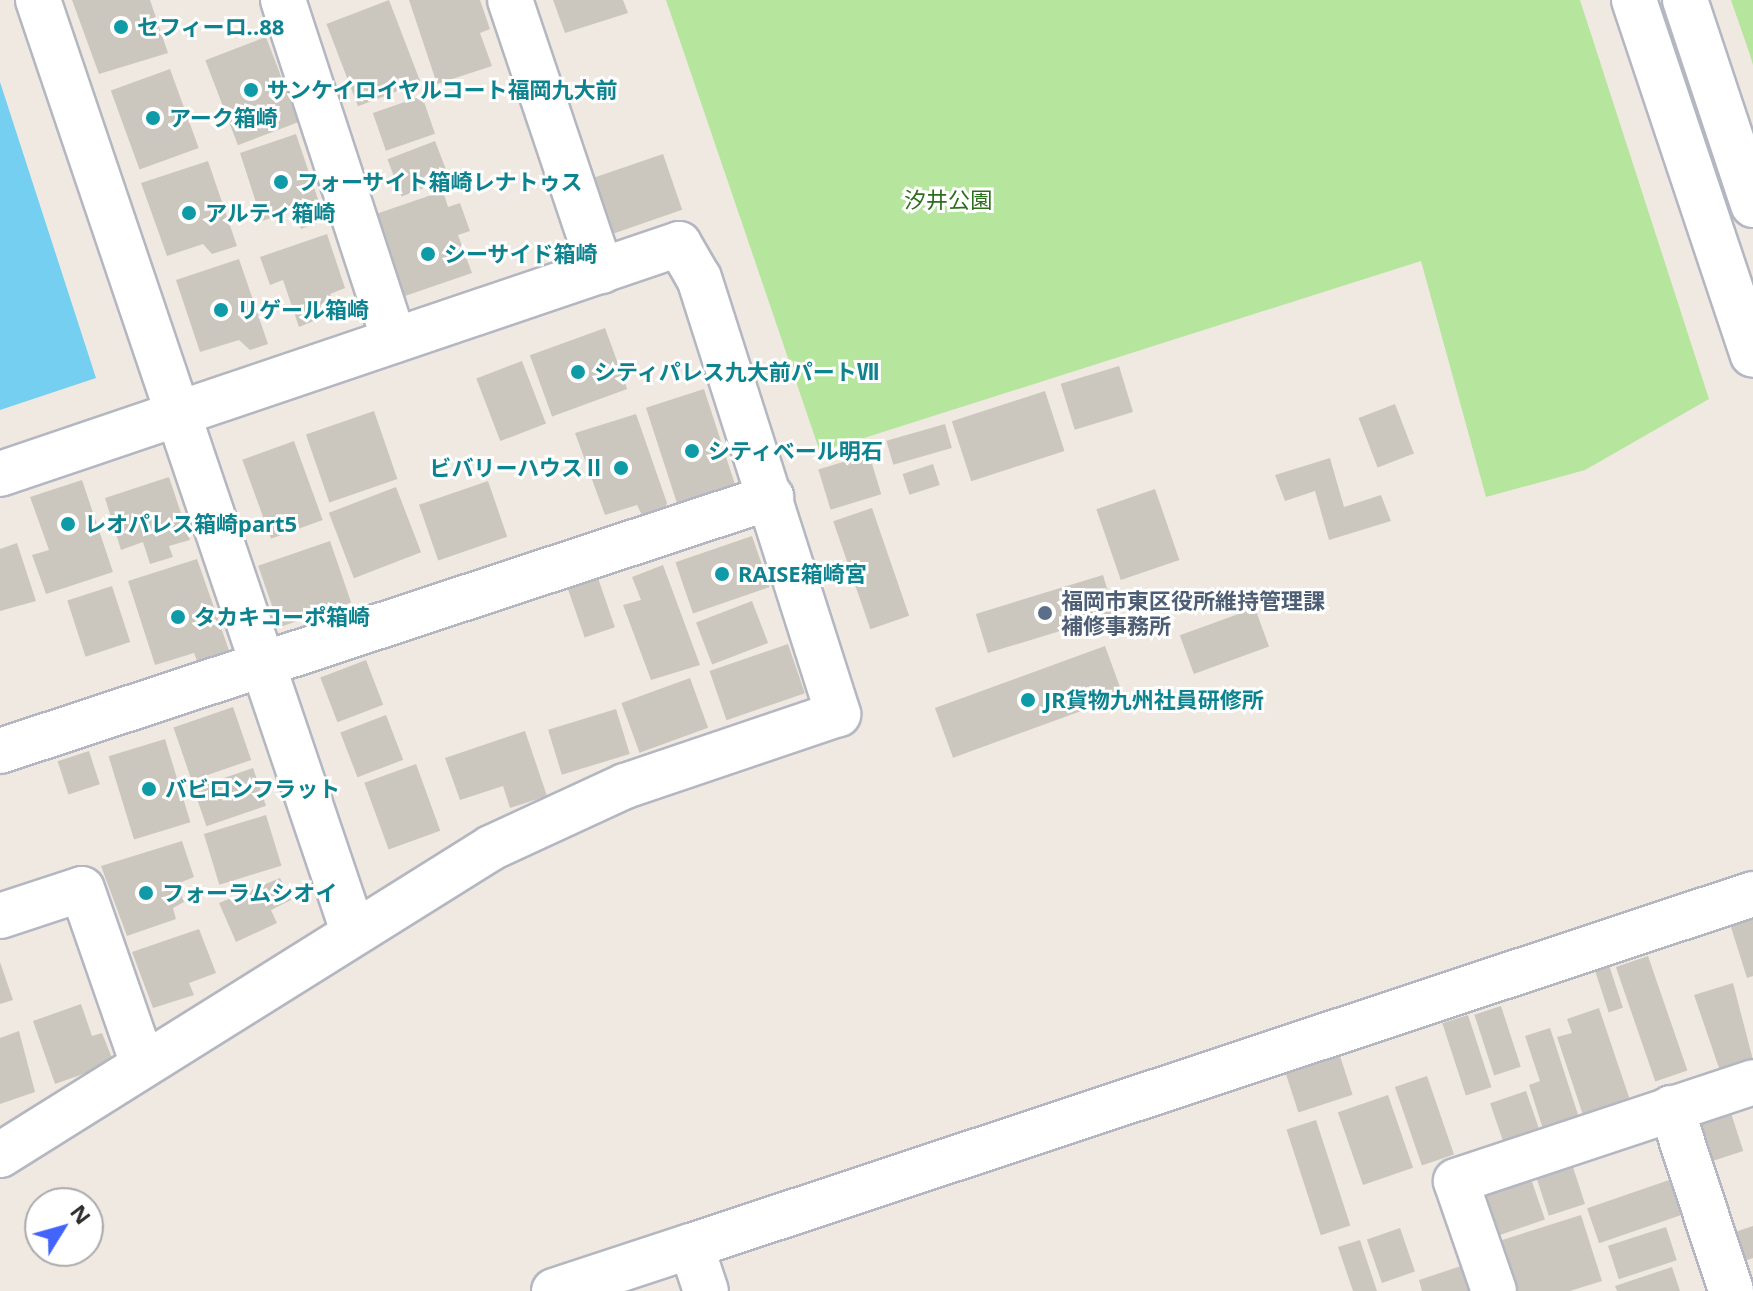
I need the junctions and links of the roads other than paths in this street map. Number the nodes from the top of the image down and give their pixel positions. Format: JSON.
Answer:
{"nodes":[{"id":1,"x":38,"y":0,"type":"edge"},
{"id":2,"x":283,"y":0,"type":"edge"},
{"id":3,"x":510,"y":0,"type":"edge"},
{"id":4,"x":1688,"y":9,"type":"edge"},
{"id":5,"x":1640,"y":19,"type":"edge"},
{"id":6,"x":1753,"y":205,"type":"edge"},
{"id":7,"x":601,"y":271,"type":"junction"},
{"id":8,"x":394,"y":340,"type":"junction"},
{"id":9,"x":1753,"y":355,"type":"edge"},
{"id":10,"x":179,"y":415,"type":"junction"},
{"id":11,"x":0,"y":474,"type":"edge"},
{"id":12,"x":771,"y":497,"type":"junction"},
{"id":13,"x":264,"y":665,"type":"junction"},
{"id":14,"x":0,"y":751,"type":"edge"},
{"id":15,"x":1753,"y":894,"type":"edge"},
{"id":16,"x":0,"y":916,"type":"edge"},
{"id":17,"x":353,"y":931,"type":"junction"},
{"id":18,"x":143,"y":1064,"type":"junction"},
{"id":19,"x":1753,"y":1082,"type":"edge"},
{"id":20,"x":1671,"y":1108,"type":"junction"},
{"id":21,"x":0,"y":1155,"type":"edge"},
{"id":22,"x":691,"y":1246,"type":"junction"},
{"id":23,"x":554,"y":1291,"type":"edge"},
{"id":24,"x":706,"y":1291,"type":"edge"},
{"id":25,"x":1494,"y":1291,"type":"edge"},
{"id":26,"x":1731,"y":1291,"type":"edge"}],
"edges":[{"from":1,"to":10,"type":"street"},
{"from":2,"to":8,"type":"street"},
{"from":3,"to":7,"type":"street"},
{"from":4,"to":6,"type":"street"},
{"from":5,"to":9,"type":"street"},
{"from":7,"to":8,"type":"street"},
{"from":7,"to":12,"type":"street"},
{"from":8,"to":10,"type":"street"},
{"from":10,"to":11,"type":"street"},
{"from":10,"to":13,"type":"street"},
{"from":12,"to":13,"type":"street"},
{"from":12,"to":17,"type":"street"},
{"from":13,"to":14,"type":"street"},
{"from":13,"to":17,"type":"street"},
{"from":15,"to":22,"type":"street"},
{"from":16,"to":18,"type":"street"},
{"from":17,"to":18,"type":"street"},
{"from":18,"to":21,"type":"street"},
{"from":19,"to":20,"type":"street"},
{"from":20,"to":25,"type":"street"},
{"from":20,"to":26,"type":"street"},
{"from":22,"to":23,"type":"street"},
{"from":22,"to":24,"type":"street"}]}
